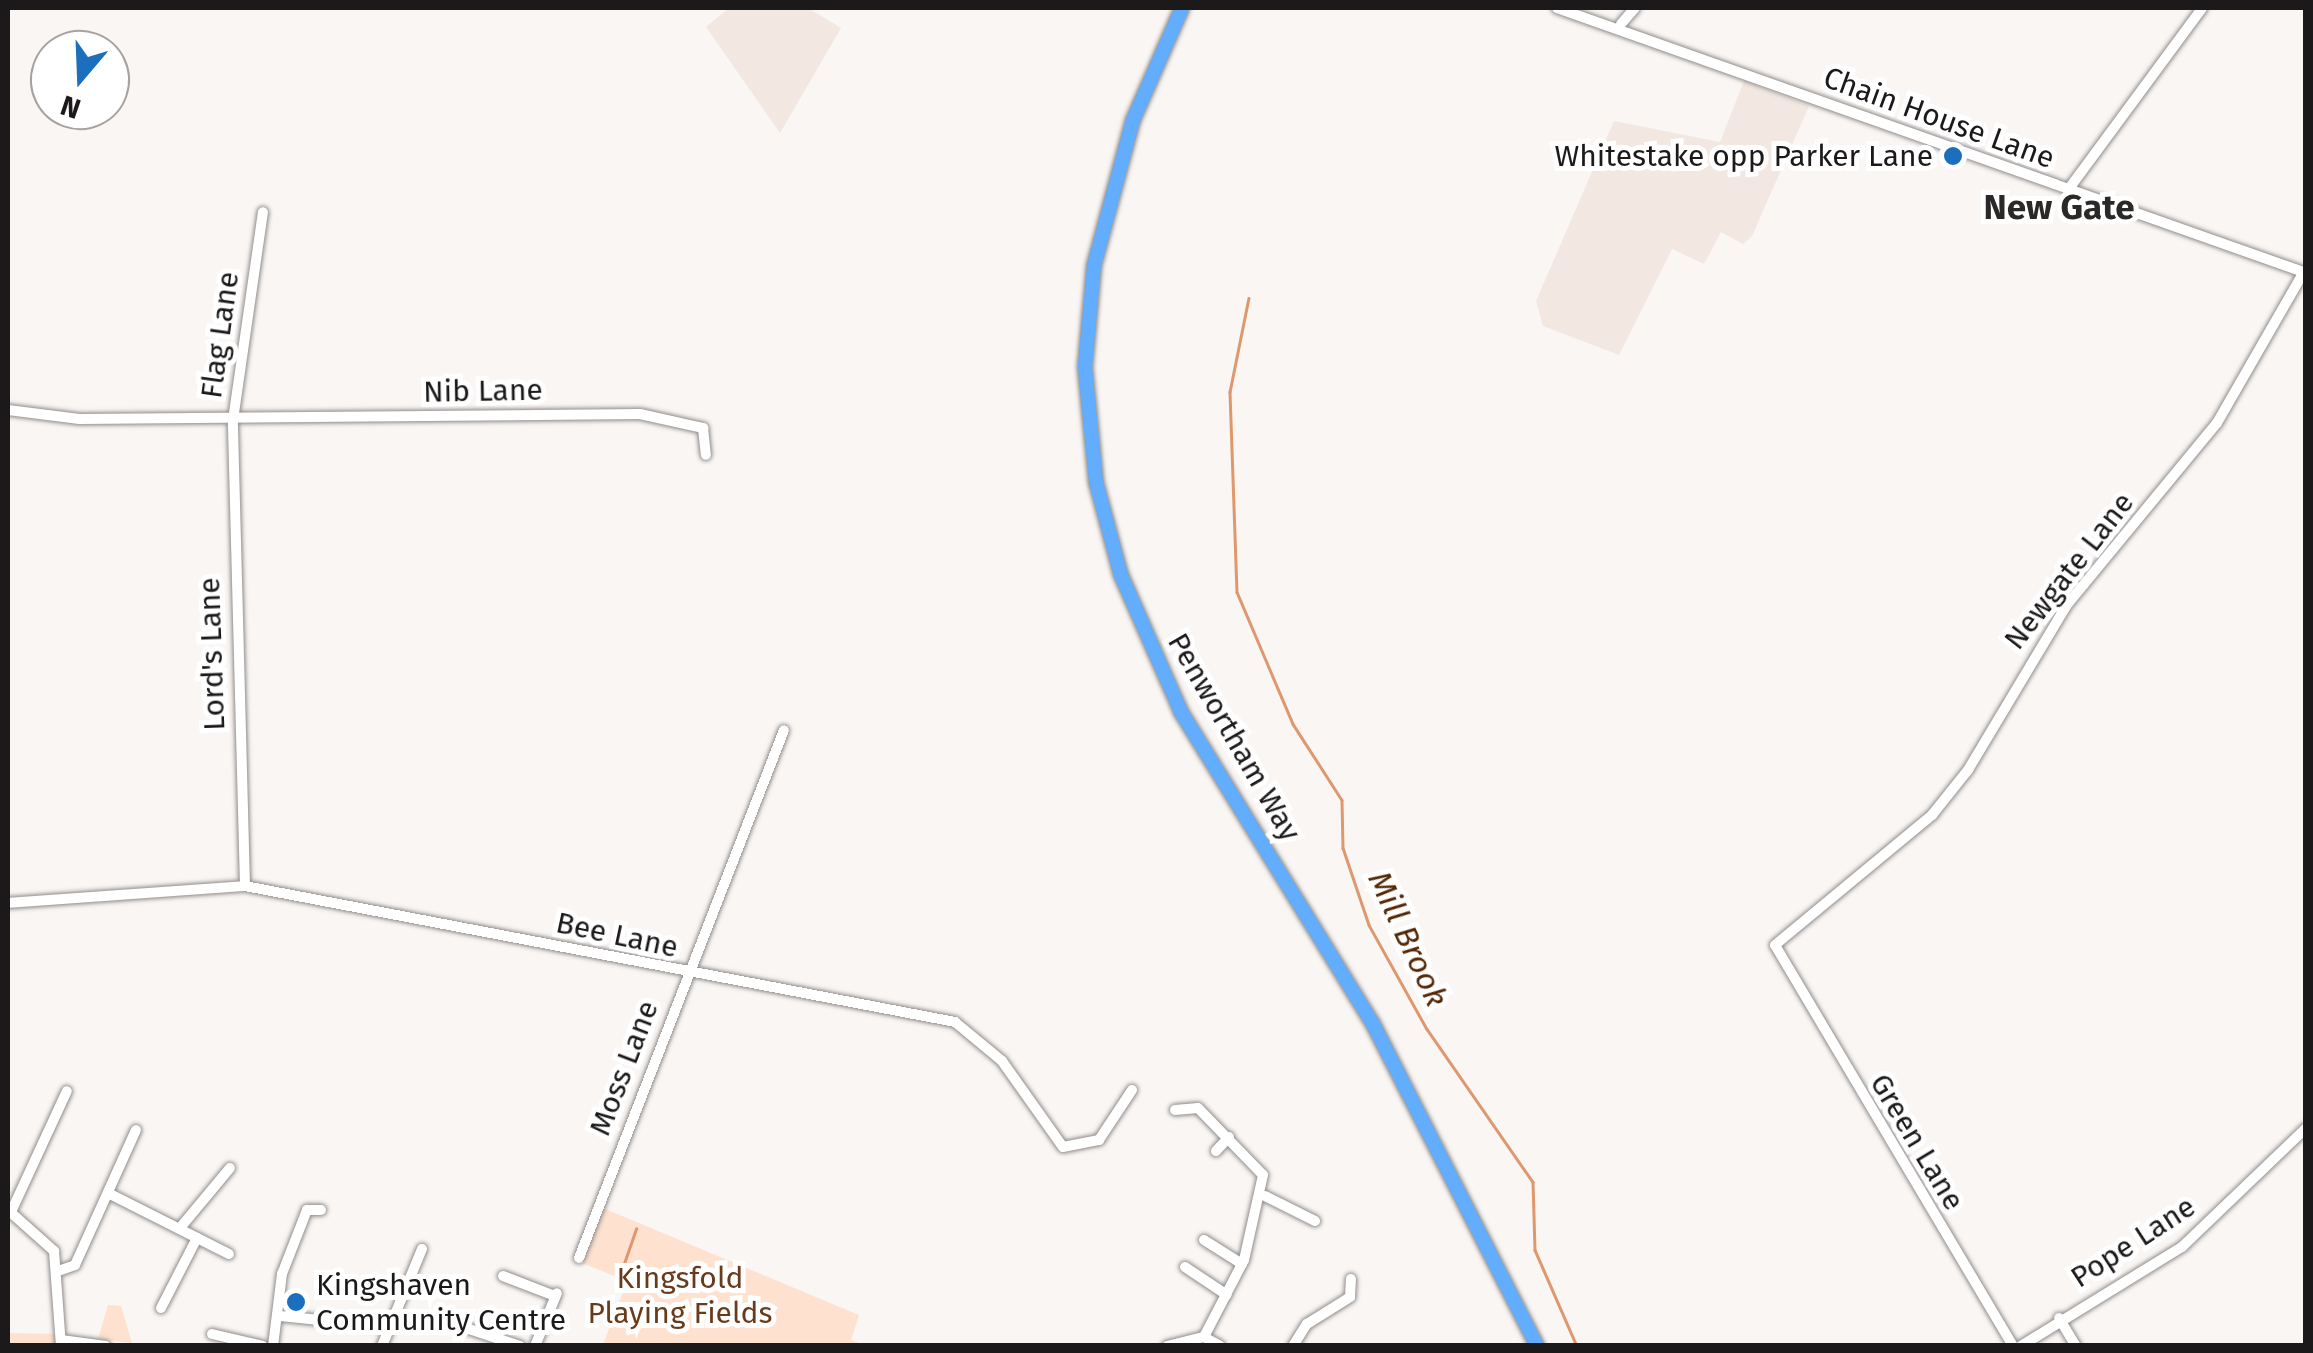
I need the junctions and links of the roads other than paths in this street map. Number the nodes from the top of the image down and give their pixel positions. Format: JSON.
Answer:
{"nodes":[{"id":1,"x":1182,"y":8,"type":"edge"},
{"id":2,"x":1557,"y":8,"type":"edge"},
{"id":3,"x":1635,"y":8,"type":"edge"},
{"id":4,"x":2202,"y":8,"type":"edge"},
{"id":5,"x":1621,"y":24,"type":"junction"},
{"id":6,"x":2068,"y":190,"type":"junction"},
{"id":7,"x":263,"y":212,"type":"dead end"},
{"id":8,"x":2305,"y":272,"type":"edge"},
{"id":9,"x":8,"y":410,"type":"edge"},
{"id":10,"x":234,"y":420,"type":"junction"},
{"id":11,"x":706,"y":455,"type":"dead end"},
{"id":12,"x":784,"y":730,"type":"dead end"},
{"id":13,"x":246,"y":886,"type":"junction"},
{"id":14,"x":8,"y":903,"type":"edge"},
{"id":15,"x":1779,"y":964,"type":"joint"},
{"id":16,"x":687,"y":976,"type":"junction"},
{"id":17,"x":1132,"y":1090,"type":"dead end"},
{"id":18,"x":67,"y":1091,"type":"dead end"},
{"id":19,"x":1175,"y":1110,"type":"dead end"},
{"id":20,"x":2306,"y":1128,"type":"edge"},
{"id":21,"x":136,"y":1130,"type":"dead end"},
{"id":22,"x":1229,"y":1137,"type":"junction"},
{"id":23,"x":1216,"y":1152,"type":"dead end"},
{"id":24,"x":230,"y":1168,"type":"dead end"},
{"id":25,"x":112,"y":1194,"type":"junction"},
{"id":26,"x":1265,"y":1196,"type":"junction"},
{"id":27,"x":306,"y":1198,"type":"dead end"},
{"id":28,"x":307,"y":1210,"type":"junction"},
{"id":29,"x":321,"y":1210,"type":"dead end"},
{"id":30,"x":9,"y":1211,"type":"edge"},
{"id":31,"x":1315,"y":1221,"type":"dead end"},
{"id":32,"x":180,"y":1228,"type":"junction"},
{"id":33,"x":197,"y":1238,"type":"junction"},
{"id":34,"x":1204,"y":1240,"type":"dead end"},
{"id":35,"x":422,"y":1250,"type":"dead end"},
{"id":36,"x":229,"y":1254,"type":"dead end"},
{"id":37,"x":579,"y":1258,"type":"dead end"},
{"id":38,"x":1242,"y":1264,"type":"junction"},
{"id":39,"x":1184,"y":1266,"type":"dead end"},
{"id":40,"x":58,"y":1272,"type":"junction"},
{"id":41,"x":503,"y":1276,"type":"dead end"},
{"id":42,"x":1351,"y":1280,"type":"dead end"},
{"id":43,"x":1226,"y":1295,"type":"junction"},
{"id":44,"x":161,"y":1308,"type":"dead end"},
{"id":45,"x":280,"y":1316,"type":"junction"},
{"id":46,"x":2060,"y":1318,"type":"junction"},
{"id":47,"x":388,"y":1326,"type":"junction"},
{"id":48,"x":466,"y":1328,"type":"dead end"},
{"id":49,"x":212,"y":1334,"type":"dead end"},
{"id":50,"x":1204,"y":1337,"type":"junction"},
{"id":51,"x":1536,"y":1341,"type":"edge"},
{"id":52,"x":61,"y":1343,"type":"edge"},
{"id":53,"x":106,"y":1346,"type":"edge"},
{"id":54,"x":263,"y":1346,"type":"edge"},
{"id":55,"x":273,"y":1346,"type":"edge"},
{"id":56,"x":382,"y":1346,"type":"edge"},
{"id":57,"x":520,"y":1346,"type":"edge"},
{"id":58,"x":535,"y":1346,"type":"edge"},
{"id":59,"x":1167,"y":1346,"type":"edge"},
{"id":60,"x":1220,"y":1346,"type":"edge"},
{"id":61,"x":1293,"y":1346,"type":"edge"},
{"id":62,"x":2013,"y":1346,"type":"edge"},
{"id":63,"x":2021,"y":1346,"type":"edge"},
{"id":64,"x":2076,"y":1346,"type":"edge"}],
"edges":[{"from":1,"to":51,"type":"highway","name":"Penwortham Way"},
{"from":2,"to":5,"type":"street","name":"Chain House Lane"},
{"from":3,"to":5,"type":"street"},
{"from":4,"to":6,"type":"street"},
{"from":5,"to":6,"type":"street","name":"Chain House Lane"},
{"from":6,"to":8,"type":"street","name":"Chain House Lane"},
{"from":7,"to":10,"type":"street","name":"Flag Lane"},
{"from":8,"to":15,"type":"street","name":"Newgate Lane"},
{"from":9,"to":10,"type":"street","name":"Flag Lane"},
{"from":10,"to":11,"type":"street","name":"Nib Lane"},
{"from":10,"to":13,"type":"street","name":"Lord's Lane"},
{"from":12,"to":16,"type":"street","name":"Moss Lane"},
{"from":13,"to":14,"type":"street","name":"Bee Lane"},
{"from":13,"to":16,"type":"street","name":"Bee Lane"},
{"from":15,"to":62,"type":"street","name":"Green Lane"},
{"from":16,"to":17,"type":"street","name":"Bee Lane"},
{"from":16,"to":37,"type":"street","name":"Moss Lane"},
{"from":18,"to":30,"type":"street"},
{"from":19,"to":22,"type":"street"},
{"from":20,"to":46,"type":"street","name":"Pope Lane"},
{"from":21,"to":25,"type":"street"},
{"from":22,"to":23,"type":"street"},
{"from":22,"to":26,"type":"street"},
{"from":24,"to":32,"type":"street"},
{"from":25,"to":32,"type":"street"},
{"from":25,"to":40,"type":"street"},
{"from":26,"to":31,"type":"street"},
{"from":26,"to":38,"type":"street"},
{"from":27,"to":28,"type":"street"},
{"from":28,"to":29,"type":"street"},
{"from":28,"to":45,"type":"street"},
{"from":30,"to":40,"type":"street"},
{"from":32,"to":33,"type":"street"},
{"from":33,"to":36,"type":"street"},
{"from":33,"to":44,"type":"street"},
{"from":34,"to":38,"type":"street"},
{"from":35,"to":47,"type":"street"},
{"from":38,"to":43,"type":"street"},
{"from":39,"to":43,"type":"street"},
{"from":40,"to":52,"type":"street"},
{"from":41,"to":58,"type":"street"},
{"from":42,"to":61,"type":"street"},
{"from":43,"to":50,"type":"street"},
{"from":45,"to":47,"type":"street"},
{"from":45,"to":55,"type":"street"},
{"from":46,"to":63,"type":"street","name":"Pope Lane"},
{"from":46,"to":64,"type":"street"},
{"from":47,"to":56,"type":"street"},
{"from":48,"to":57,"type":"street"},
{"from":49,"to":54,"type":"street"},
{"from":50,"to":59,"type":"street"},
{"from":50,"to":60,"type":"street"},
{"from":52,"to":53,"type":"street"}]}
